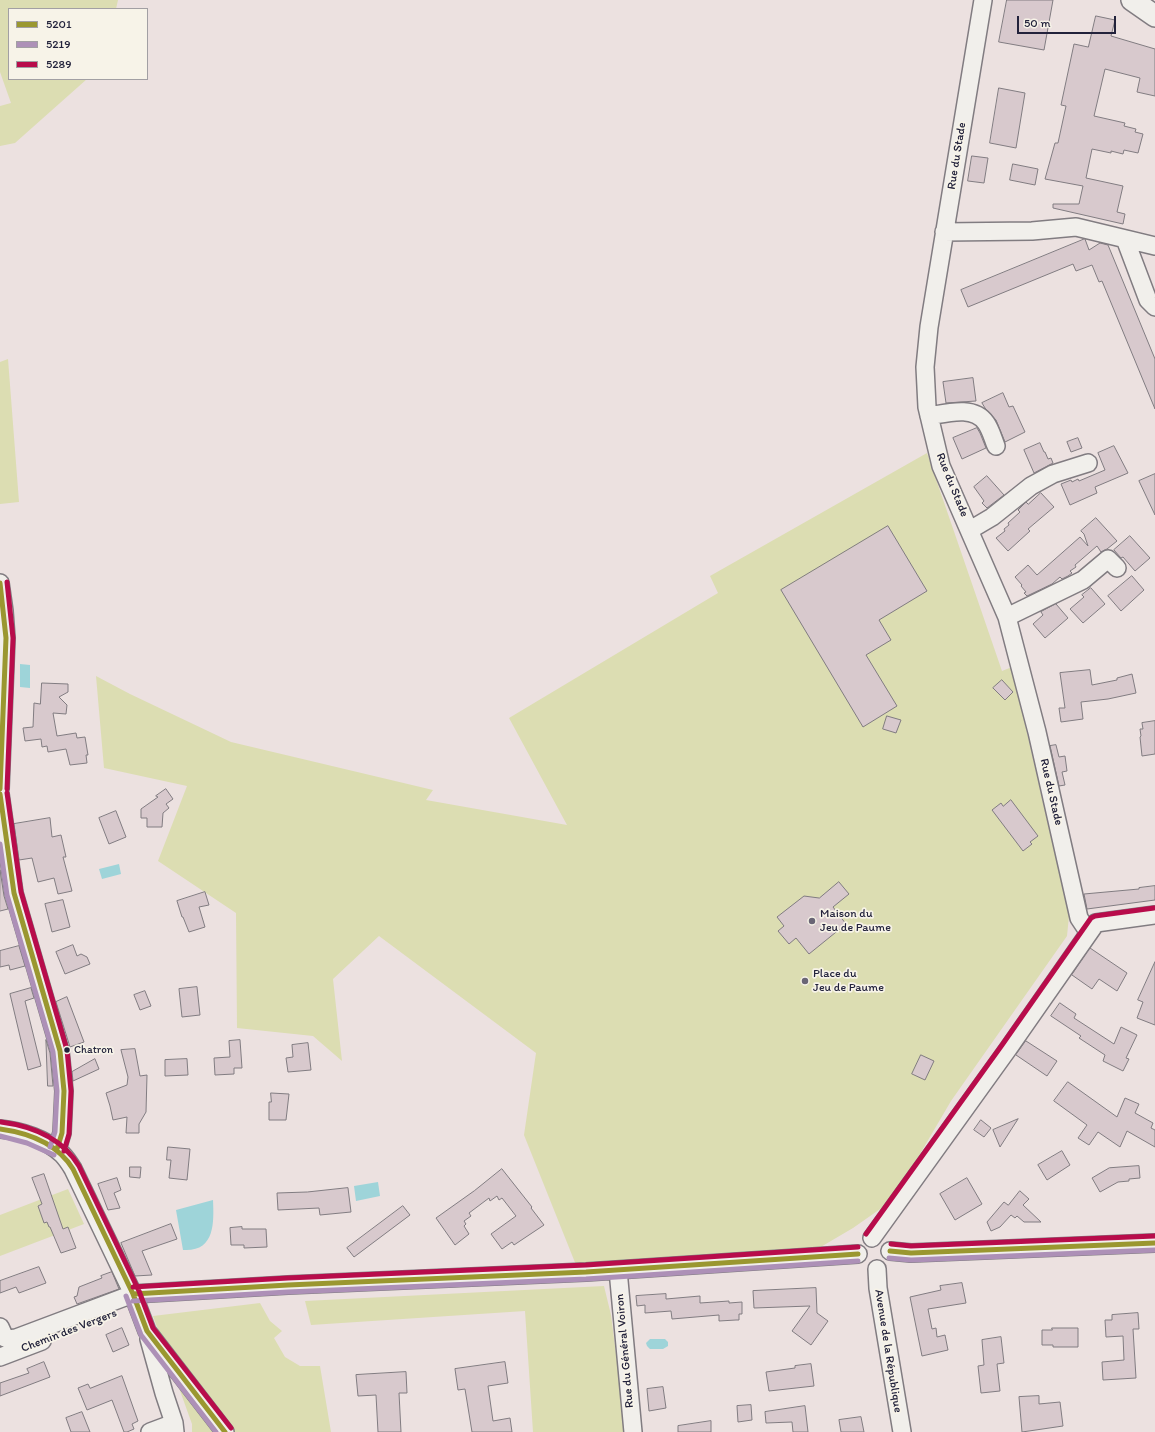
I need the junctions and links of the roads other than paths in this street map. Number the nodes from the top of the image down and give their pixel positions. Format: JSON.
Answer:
{"nodes":[{"id":1,"x":983,"y":0,"type":"edge"},
{"id":2,"x":1132,"y":0,"type":"edge"},
{"id":3,"x":1155,"y":16,"type":"edge"},
{"id":4,"x":944,"y":232,"type":"junction"},
{"id":5,"x":1125,"y":239,"type":"junction"},
{"id":6,"x":1155,"y":246,"type":"edge"},
{"id":7,"x":1155,"y":307,"type":"edge"},
{"id":8,"x":929,"y":416,"type":"junction"},
{"id":9,"x":996,"y":446,"type":"dead end"},
{"id":10,"x":1088,"y":463,"type":"dead end"},
{"id":11,"x":970,"y":530,"type":"junction"},
{"id":12,"x":1117,"y":568,"type":"dead end"},
{"id":13,"x":0,"y":583,"type":"edge"},
{"id":14,"x":1007,"y":617,"type":"junction"},
{"id":15,"x":0,"y":789,"type":"edge"},
{"id":16,"x":0,"y":794,"type":"edge"},
{"id":17,"x":1155,"y":914,"type":"edge"},
{"id":18,"x":1093,"y":927,"type":"junction"},
{"id":19,"x":0,"y":1129,"type":"edge"},
{"id":20,"x":57,"y":1149,"type":"junction"},
{"id":21,"x":872,"y":1238,"type":"junction"},
{"id":22,"x":1155,"y":1243,"type":"edge"},
{"id":23,"x":890,"y":1252,"type":"junction"},
{"id":24,"x":858,"y":1254,"type":"junction"},
{"id":25,"x":618,"y":1270,"type":"junction"},
{"id":26,"x":877,"y":1270,"type":"junction"},
{"id":27,"x":135,"y":1300,"type":"junction"},
{"id":28,"x":0,"y":1327,"type":"edge"},
{"id":29,"x":147,"y":1331,"type":"junction"},
{"id":30,"x":0,"y":1357,"type":"edge"},
{"id":31,"x":189,"y":1386,"type":"junction"},
{"id":32,"x":164,"y":1393,"type":"junction"},
{"id":33,"x":174,"y":1427,"type":"edge"},
{"id":34,"x":150,"y":1432,"type":"edge"},
{"id":35,"x":225,"y":1432,"type":"edge"},
{"id":36,"x":633,"y":1432,"type":"edge"},
{"id":37,"x":902,"y":1432,"type":"edge"}],
"edges":[{"from":1,"to":4,"type":"street","name":"Rue du Stade"},
{"from":2,"to":3,"type":"main road"},
{"from":4,"to":5,"type":"street"},
{"from":4,"to":8,"type":"street","name":"Rue du Stade"},
{"from":5,"to":6,"type":"street"},
{"from":5,"to":7,"type":"street"},
{"from":8,"to":9,"type":"street"},
{"from":8,"to":11,"type":"street","name":"Rue du Stade"},
{"from":10,"to":11,"type":"street"},
{"from":11,"to":14,"type":"street","name":"Rue du Stade"},
{"from":12,"to":14,"type":"street"},
{"from":13,"to":15,"type":"street"},
{"from":14,"to":18,"type":"street","name":"Rue du Stade"},
{"from":16,"to":20,"type":"street"},
{"from":17,"to":18,"type":"street"},
{"from":18,"to":21,"type":"street"},
{"from":19,"to":20,"type":"street"},
{"from":20,"to":27,"type":"street"},
{"from":21,"to":23,"type":"street"},
{"from":21,"to":24,"type":"street"},
{"from":22,"to":23,"type":"street"},
{"from":23,"to":26,"type":"street"},
{"from":24,"to":25,"type":"street"},
{"from":24,"to":26,"type":"street"},
{"from":25,"to":27,"type":"street"},
{"from":25,"to":36,"type":"street","name":"Rue du Général Voiron"},
{"from":26,"to":37,"type":"street","name":"Avenue de la République"},
{"from":27,"to":28,"type":"street"},
{"from":27,"to":29,"type":"street"},
{"from":27,"to":30,"type":"street","name":"Chemin des Vergers"},
{"from":29,"to":31,"type":"street"},
{"from":29,"to":32,"type":"street"},
{"from":31,"to":32,"type":"street"},
{"from":31,"to":35,"type":"street"},
{"from":32,"to":33,"type":"street"},
{"from":33,"to":34,"type":"street"}]}
